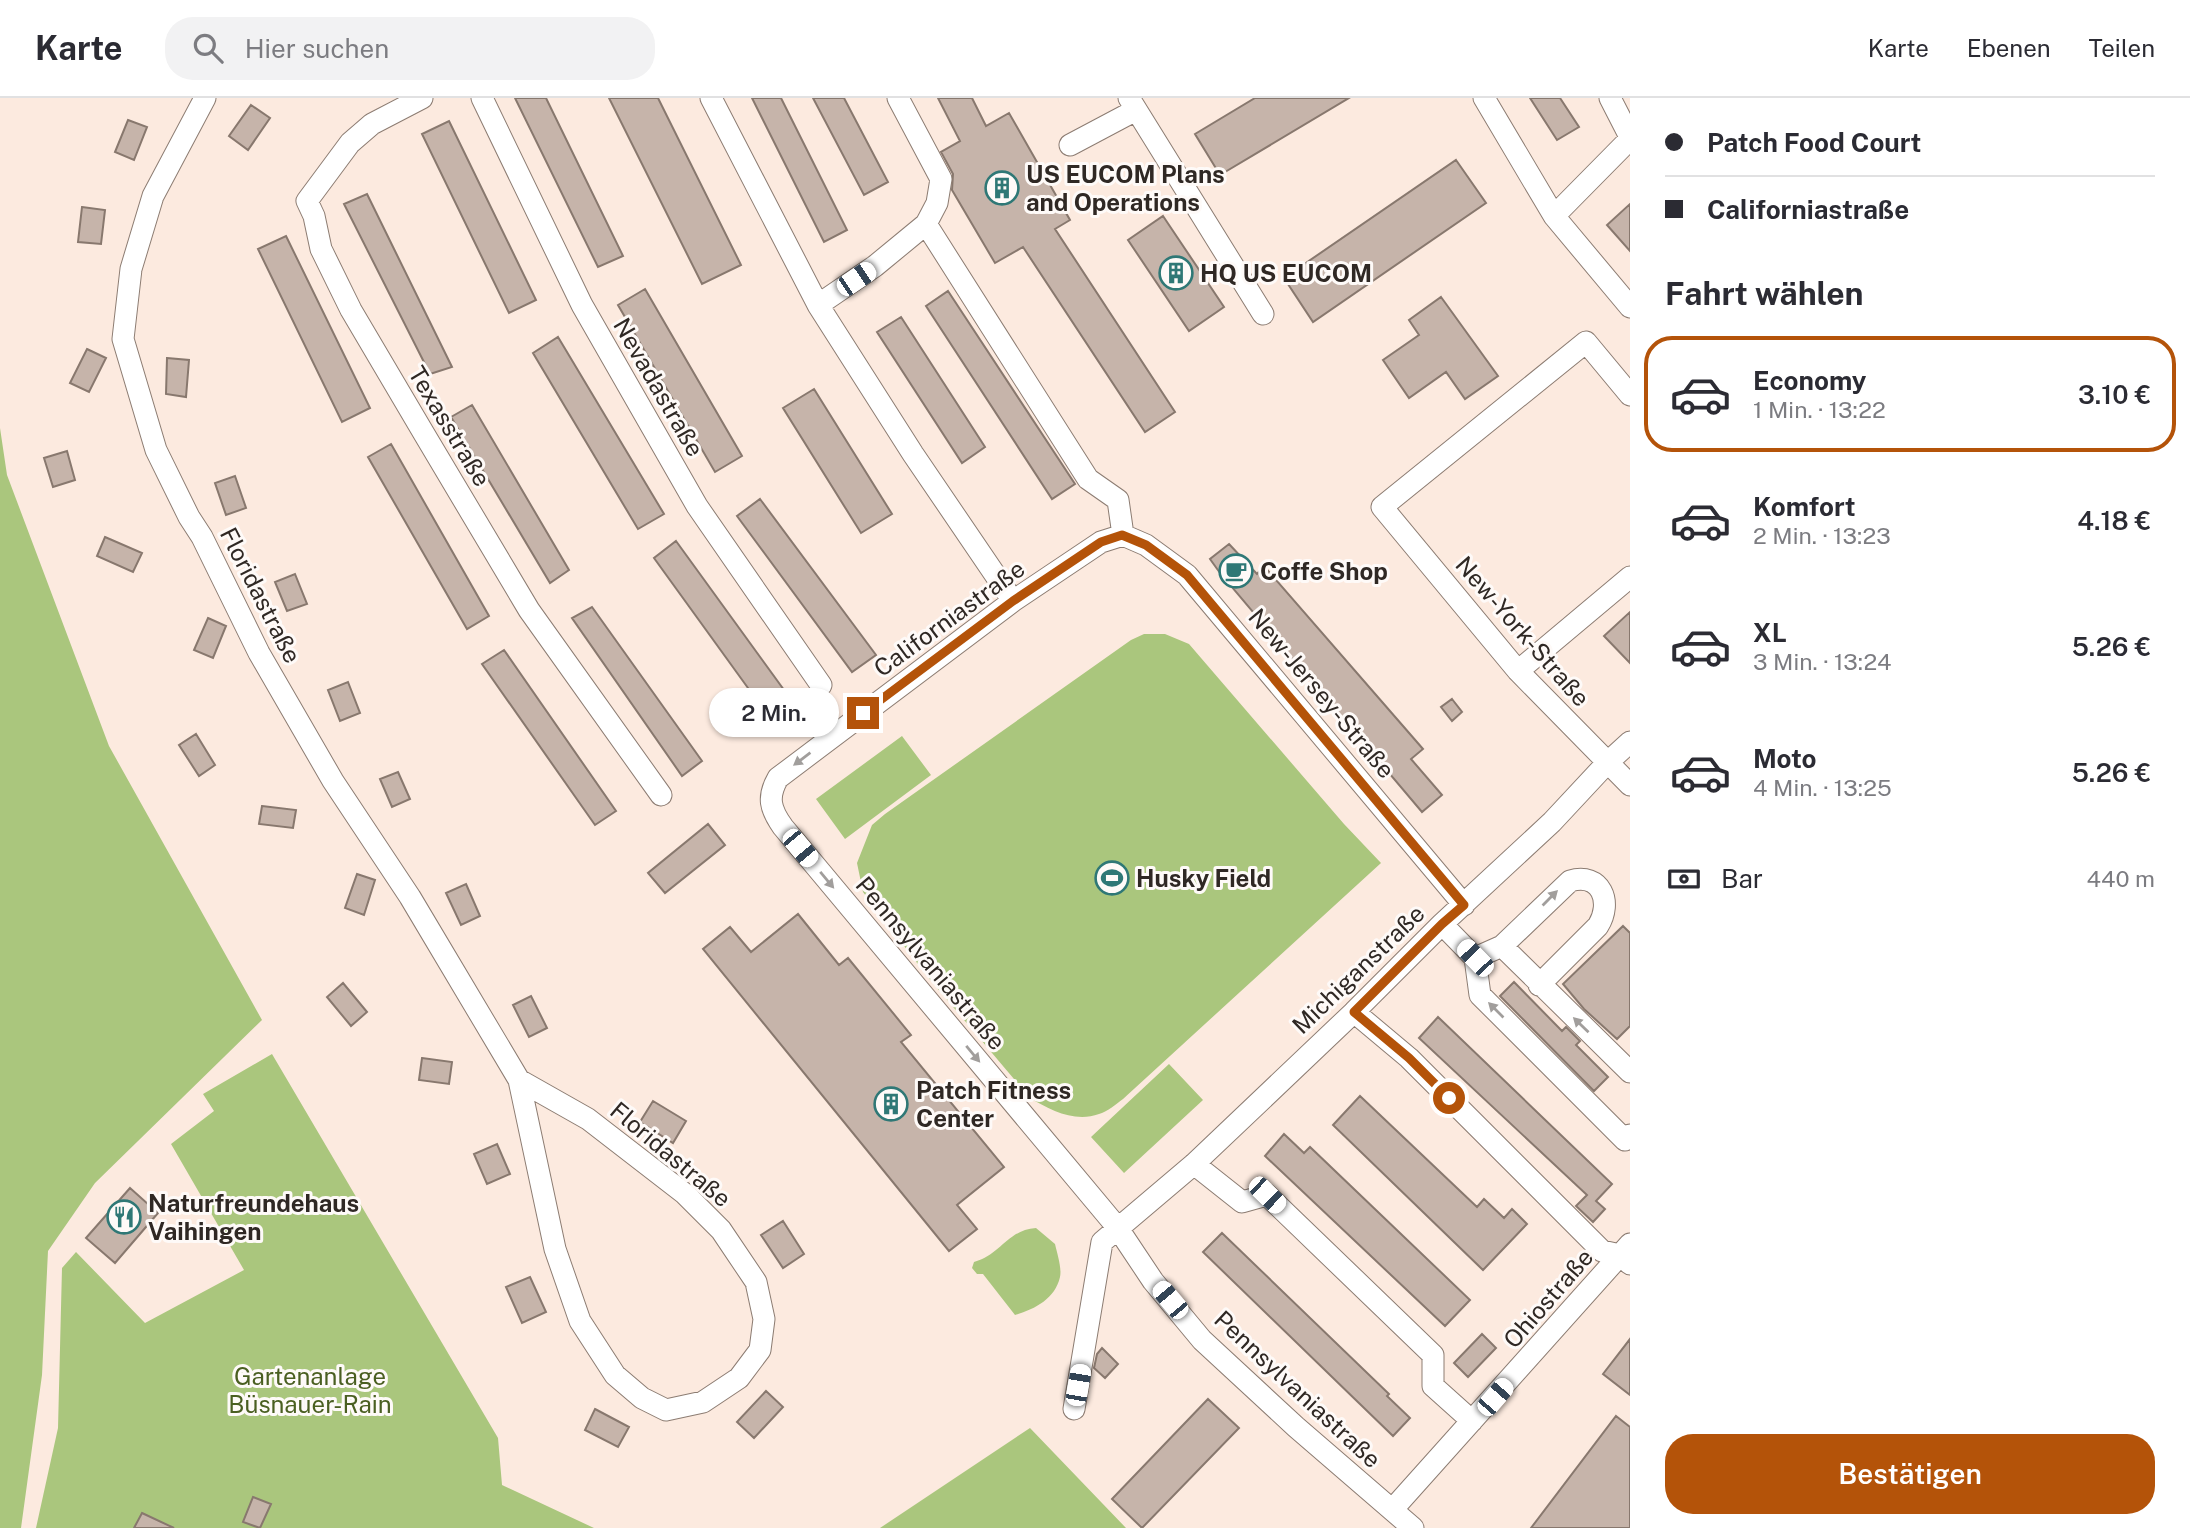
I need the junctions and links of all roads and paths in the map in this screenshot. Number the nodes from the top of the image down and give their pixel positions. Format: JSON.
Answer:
{"nodes":[{"id":1,"x":205,"y":98,"type":"edge"},
{"id":2,"x":422,"y":98,"type":"edge"},
{"id":3,"x":482,"y":98,"type":"edge"},
{"id":4,"x":711,"y":98,"type":"edge"},
{"id":5,"x":898,"y":98,"type":"edge"},
{"id":6,"x":1484,"y":98,"type":"edge"},
{"id":7,"x":1610,"y":98,"type":"edge"},
{"id":8,"x":1132,"y":104,"type":"edge"},
{"id":9,"x":1630,"y":138,"type":"edge"},
{"id":10,"x":1070,"y":145,"type":"dead end"},
{"id":11,"x":1554,"y":216,"type":"junction"},
{"id":12,"x":926,"y":224,"type":"junction"},
{"id":13,"x":818,"y":305,"type":"junction"},
{"id":14,"x":1630,"y":307,"type":"edge"},
{"id":15,"x":1263,"y":314,"type":"dead end"},
{"id":16,"x":1630,"y":395,"type":"edge"},
{"id":17,"x":1122,"y":535,"type":"junction"},
{"id":18,"x":1630,"y":577,"type":"edge"},
{"id":19,"x":1013,"y":601,"type":"junction"},
{"id":20,"x":1518,"y":671,"type":"junction"},
{"id":21,"x":821,"y":685,"type":"dead end"},
{"id":22,"x":1630,"y":742,"type":"edge"},
{"id":23,"x":1607,"y":763,"type":"junction"},
{"id":24,"x":778,"y":778,"type":"joint"},
{"id":25,"x":1630,"y":785,"type":"edge"},
{"id":26,"x":661,"y":795,"type":"dead end"},
{"id":27,"x":1464,"y":905,"type":"junction"},
{"id":28,"x":1442,"y":924,"type":"junction"},
{"id":29,"x":1502,"y":946,"type":"junction"},
{"id":30,"x":1475,"y":958,"type":"junction"},
{"id":31,"x":1539,"y":985,"type":"junction"},
{"id":32,"x":1354,"y":1012,"type":"junction"},
{"id":33,"x":1630,"y":1072,"type":"edge"},
{"id":34,"x":519,"y":1080,"type":"junction"},
{"id":35,"x":1630,"y":1135,"type":"edge"},
{"id":36,"x":1194,"y":1164,"type":"junction"},
{"id":37,"x":1117,"y":1227,"type":"junction"},
{"id":38,"x":1627,"y":1254,"type":"edge"},
{"id":39,"x":1074,"y":1409,"type":"dead end"},
{"id":40,"x":1472,"y":1421,"type":"junction"},
{"id":41,"x":1392,"y":1510,"type":"junction"},
{"id":42,"x":1413,"y":1528,"type":"edge"}],
"edges":[{"from":1,"to":34,"type":"street","name":"Floridastraße"},
{"from":2,"to":26,"type":"street","name":"Texasstraße"},
{"from":3,"to":21,"type":"street","name":"Nevadastraße"},
{"from":4,"to":13,"type":"street"},
{"from":5,"to":12,"type":"street"},
{"from":6,"to":11,"type":"street"},
{"from":7,"to":9,"type":"street"},
{"from":8,"to":10,"type":"street"},
{"from":8,"to":15,"type":"street"},
{"from":9,"to":11,"type":"street"},
{"from":11,"to":14,"type":"street"},
{"from":12,"to":13,"type":"street"},
{"from":12,"to":17,"type":"street"},
{"from":13,"to":19,"type":"street"},
{"from":16,"to":20,"type":"street","name":"New-York-Straße"},
{"from":17,"to":19,"type":"street","name":"Californiastraße"},
{"from":17,"to":27,"type":"street","name":"New-Jersey-Straße"},
{"from":18,"to":20,"type":"street"},
{"from":19,"to":24,"type":"street","name":"Californiastraße","one_way":true},
{"from":20,"to":23,"type":"street","name":"New-York-Straße"},
{"from":22,"to":23,"type":"street","name":"Michiganstraße"},
{"from":23,"to":25,"type":"street","name":"New-York-Straße"},
{"from":23,"to":27,"type":"street","name":"Michiganstraße"},
{"from":24,"to":37,"type":"street","name":"Pennsylvaniastraße","one_way":true},
{"from":27,"to":28,"type":"street","name":"Michiganstraße"},
{"from":28,"to":30,"type":"street"},
{"from":28,"to":32,"type":"street","name":"Michiganstraße"},
{"from":29,"to":30,"type":"street"},
{"from":29,"to":31,"type":"street"},
{"from":29,"to":31,"type":"street","one_way":true},
{"from":35,"to":30,"type":"street","one_way":true},
{"from":33,"to":31,"type":"street","one_way":true},
{"from":32,"to":36,"type":"street","name":"Michiganstraße"},
{"from":32,"to":38,"type":"street"},
{"from":34,"to":34,"type":"street","name":"Floridastraße"},
{"from":36,"to":37,"type":"street","name":"Michiganstraße"},
{"from":36,"to":40,"type":"street"},
{"from":37,"to":39,"type":"street","name":"Michiganstraße"},
{"from":37,"to":41,"type":"street","name":"Pennsylvaniastraße"},
{"from":38,"to":40,"type":"street","name":"Ohiostraße"},
{"from":40,"to":41,"type":"street","name":"Ohiostraße"},
{"from":41,"to":42,"type":"street","name":"Pennsylvaniastraße"}]}
